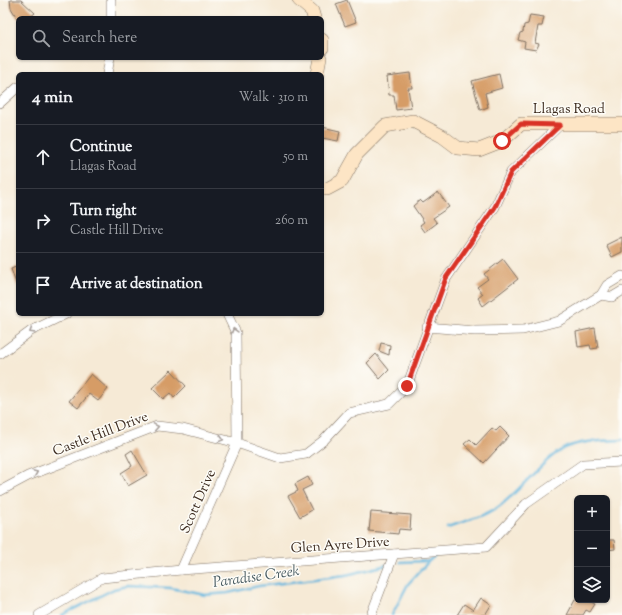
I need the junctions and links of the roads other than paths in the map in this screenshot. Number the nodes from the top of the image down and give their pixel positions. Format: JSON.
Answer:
{"nodes":[{"id":1,"x":112,"y":0,"type":"edge"},
{"id":2,"x":299,"y":0,"type":"edge"},
{"id":3,"x":111,"y":16,"type":"edge"},
{"id":4,"x":313,"y":16,"type":"edge"},
{"id":5,"x":110,"y":60,"type":"edge"},
{"id":6,"x":320,"y":60,"type":"edge"},
{"id":7,"x":107,"y":72,"type":"edge"},
{"id":8,"x":317,"y":72,"type":"edge"},
{"id":9,"x":16,"y":89,"type":"edge"},
{"id":10,"x":0,"y":103,"type":"edge"},
{"id":11,"x":622,"y":124,"type":"edge"},
{"id":12,"x":560,"y":125,"type":"junction"},
{"id":13,"x":324,"y":188,"type":"edge"},
{"id":14,"x":622,"y":276,"type":"edge"},
{"id":15,"x":622,"y":292,"type":"edge"},
{"id":16,"x":601,"y":295,"type":"junction"},
{"id":17,"x":62,"y":316,"type":"edge"},
{"id":18,"x":228,"y":316,"type":"edge"},
{"id":19,"x":427,"y":327,"type":"junction"},
{"id":20,"x":0,"y":354,"type":"edge"},
{"id":21,"x":237,"y":443,"type":"junction"},
{"id":22,"x":622,"y":462,"type":"edge"},
{"id":23,"x":0,"y":491,"type":"edge"},
{"id":24,"x":394,"y":554,"type":"junction"},
{"id":25,"x":181,"y":570,"type":"junction"},
{"id":26,"x":39,"y":615,"type":"edge"},
{"id":27,"x":370,"y":615,"type":"edge"}],
"edges":[{"from":1,"to":3,"type":"street"},
{"from":2,"to":4,"type":"street"},
{"from":5,"to":7,"type":"street"},
{"from":6,"to":8,"type":"street"},
{"from":9,"to":10,"type":"street"},
{"from":11,"to":12,"type":"street","name":"Llagas Road"},
{"from":12,"to":13,"type":"street","name":"Llagas Road"},
{"from":12,"to":19,"type":"street","name":"Castle Hill Drive"},
{"from":14,"to":16,"type":"street"},
{"from":15,"to":16,"type":"street"},
{"from":16,"to":19,"type":"street"},
{"from":17,"to":20,"type":"street","one_way":true},
{"from":21,"to":18,"type":"street","one_way":true},
{"from":19,"to":21,"type":"street","name":"Castle Hill Drive"},
{"from":23,"to":21,"type":"street","name":"Castle Hill Drive","one_way":true},
{"from":21,"to":25,"type":"street","name":"Scott Drive"},
{"from":22,"to":24,"type":"street","name":"Glen Ayre Drive"},
{"from":24,"to":25,"type":"street","name":"Glen Ayre Drive"},
{"from":24,"to":27,"type":"street"},
{"from":25,"to":26,"type":"street","name":"Glen Ayre Drive"}]}
